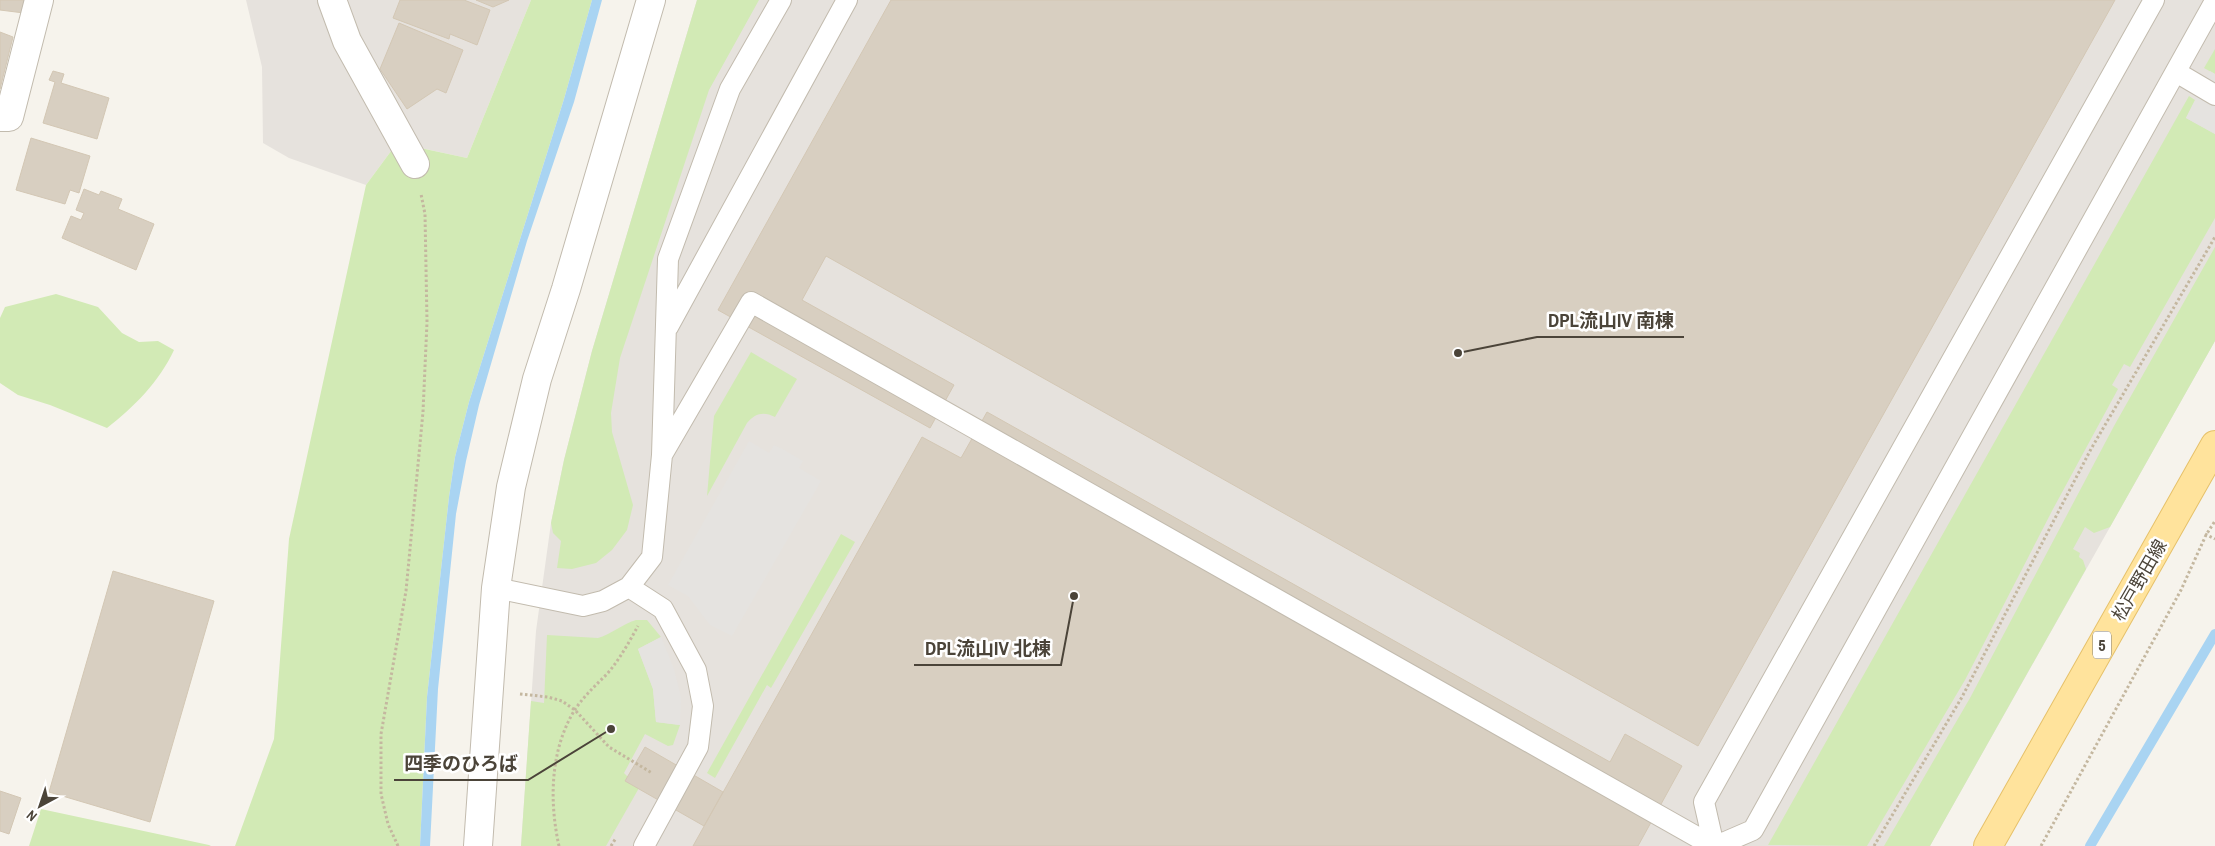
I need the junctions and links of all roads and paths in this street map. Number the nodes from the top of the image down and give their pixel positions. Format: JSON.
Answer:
{"nodes":[{"id":1,"x":39,"y":0,"type":"edge"},
{"id":2,"x":332,"y":0,"type":"edge"},
{"id":3,"x":651,"y":0,"type":"edge"},
{"id":4,"x":781,"y":0,"type":"edge"},
{"id":5,"x":847,"y":0,"type":"edge"},
{"id":6,"x":2154,"y":0,"type":"edge"},
{"id":7,"x":2215,"y":1,"type":"edge"},
{"id":8,"x":2176,"y":72,"type":"junction"},
{"id":9,"x":2215,"y":95,"type":"edge"},
{"id":10,"x":0,"y":117,"type":"edge"},
{"id":11,"x":415,"y":164,"type":"joint"},
{"id":12,"x":2215,"y":237,"type":"edge"},
{"id":13,"x":666,"y":330,"type":"junction"},
{"id":14,"x":2215,"y":445,"type":"edge"},
{"id":15,"x":662,"y":455,"type":"junction"},
{"id":16,"x":2215,"y":521,"type":"edge"},
{"id":17,"x":2206,"y":534,"type":"junction"},
{"id":18,"x":2215,"y":540,"type":"edge"},
{"id":19,"x":629,"y":587,"type":"junction"},
{"id":20,"x":496,"y":588,"type":"junction"},
{"id":21,"x":652,"y":601,"type":"junction"},
{"id":22,"x":520,"y":694,"type":"dead end"},
{"id":23,"x":575,"y":710,"type":"junction"},
{"id":24,"x":677,"y":788,"type":"junction"},
{"id":25,"x":398,"y":846,"type":"edge"},
{"id":26,"x":478,"y":846,"type":"edge"},
{"id":27,"x":559,"y":846,"type":"edge"},
{"id":28,"x":644,"y":846,"type":"edge"},
{"id":29,"x":1714,"y":846,"type":"edge"},
{"id":30,"x":1874,"y":846,"type":"edge"},
{"id":31,"x":1988,"y":846,"type":"edge"},
{"id":32,"x":2041,"y":846,"type":"edge"}],
"edges":[{"from":1,"to":10,"type":"street"},
{"from":2,"to":11,"type":"street"},
{"from":3,"to":20,"type":"street"},
{"from":4,"to":13,"type":"lane"},
{"from":5,"to":13,"type":"lane"},
{"from":6,"to":29,"type":"lane"},
{"from":7,"to":8,"type":"lane"},
{"from":8,"to":9,"type":"lane"},
{"from":8,"to":29,"type":"lane"},
{"from":11,"to":25,"type":"path"},
{"from":12,"to":30,"type":"path"},
{"from":13,"to":15,"type":"lane"},
{"from":14,"to":31,"type":"main road","name":"松戸野田線","number":"5"},
{"from":15,"to":19,"type":"lane"},
{"from":15,"to":29,"type":"lane"},
{"from":16,"to":17,"type":"path"},
{"from":17,"to":18,"type":"path"},
{"from":17,"to":32,"type":"path"},
{"from":19,"to":20,"type":"lane"},
{"from":19,"to":21,"type":"lane"},
{"from":20,"to":26,"type":"street"},
{"from":21,"to":23,"type":"path"},
{"from":21,"to":24,"type":"lane"},
{"from":22,"to":23,"type":"path"},
{"from":23,"to":24,"type":"path"},
{"from":23,"to":27,"type":"path"},
{"from":24,"to":28,"type":"lane"}]}
